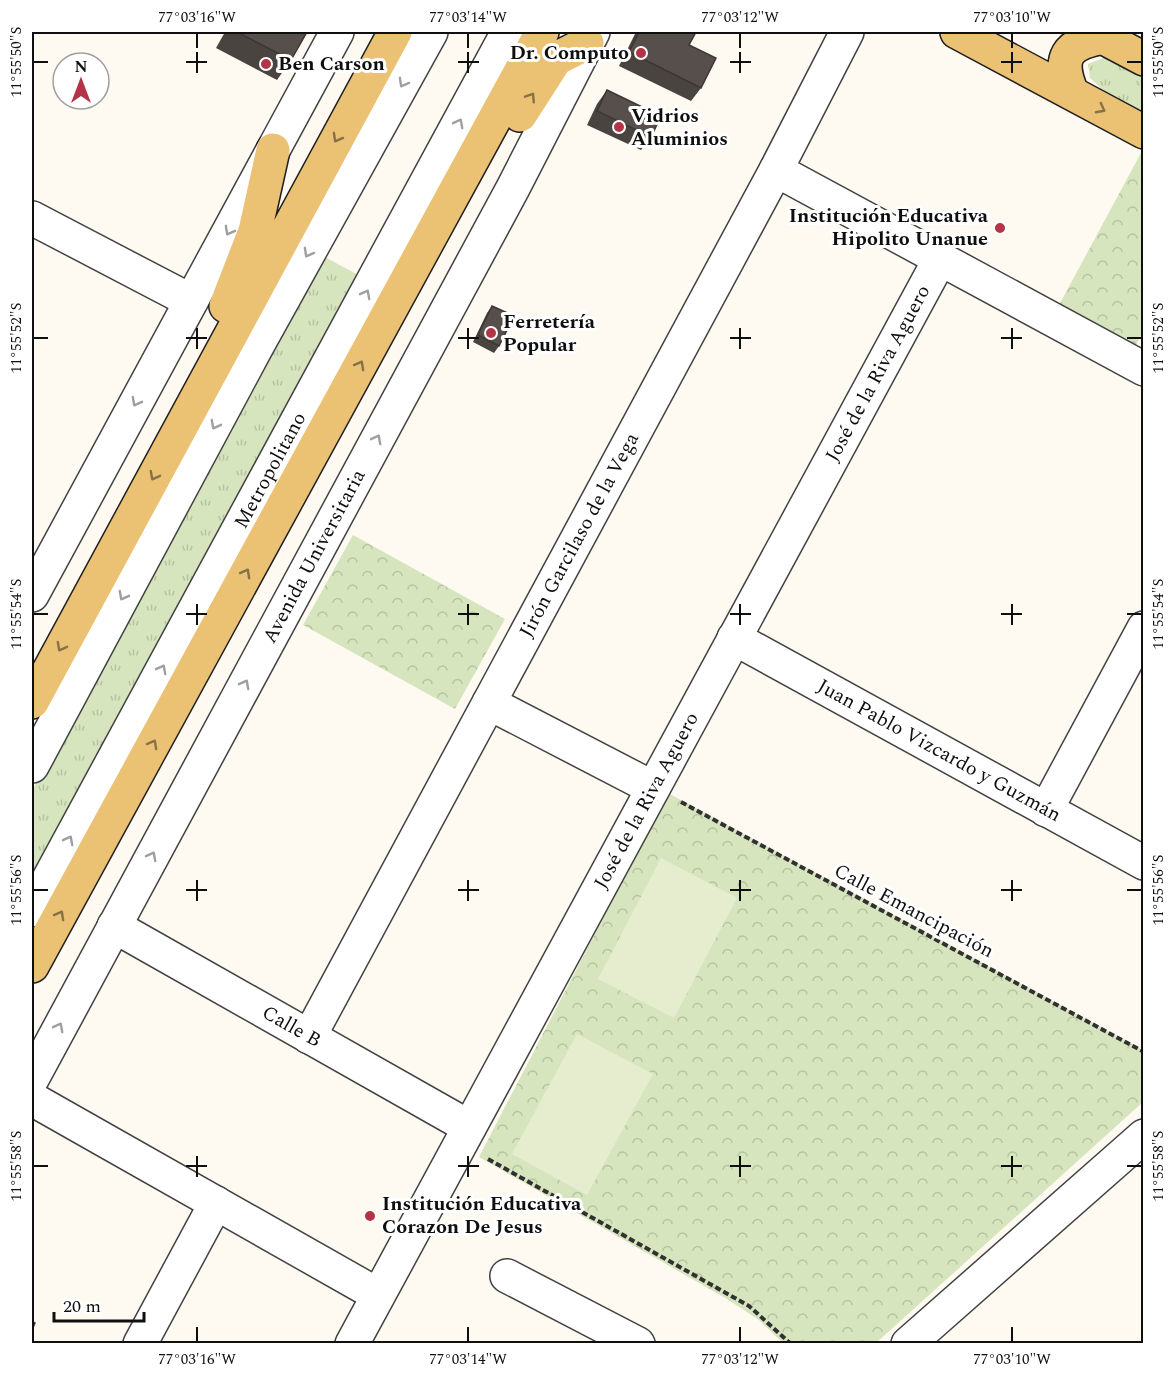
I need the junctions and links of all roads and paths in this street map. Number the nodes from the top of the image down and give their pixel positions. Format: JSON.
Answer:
{"nodes":[{"id":1,"x":337,"y":32,"type":"edge"},
{"id":2,"x":395,"y":32,"type":"edge"},
{"id":3,"x":431,"y":32,"type":"edge"},
{"id":4,"x":508,"y":32,"type":"edge"},
{"id":5,"x":542,"y":32,"type":"edge"},
{"id":6,"x":847,"y":32,"type":"edge"},
{"id":7,"x":973,"y":34,"type":"edge"},
{"id":8,"x":1098,"y":34,"type":"edge"},
{"id":9,"x":590,"y":37,"type":"edge"},
{"id":10,"x":1143,"y":59,"type":"edge"},
{"id":11,"x":1072,"y":93,"type":"junction"},
{"id":12,"x":1143,"y":132,"type":"edge"},
{"id":13,"x":273,"y":150,"type":"junction"},
{"id":14,"x":477,"y":150,"type":"junction"},
{"id":15,"x":776,"y":170,"type":"junction"},
{"id":16,"x":32,"y":218,"type":"edge"},
{"id":17,"x":940,"y":259,"type":"junction"},
{"id":18,"x":191,"y":301,"type":"junction"},
{"id":19,"x":217,"y":359,"type":"junction"},
{"id":20,"x":1143,"y":369,"type":"edge"},
{"id":21,"x":32,"y":595,"type":"edge"},
{"id":22,"x":1143,"y":628,"type":"edge"},
{"id":23,"x":734,"y":638,"type":"junction"},
{"id":24,"x":32,"y":702,"type":"edge"},
{"id":25,"x":489,"y":703,"type":"junction"},
{"id":26,"x":32,"y":766,"type":"edge"},
{"id":27,"x":666,"y":795,"type":"junction"},
{"id":28,"x":1046,"y":810,"type":"junction"},
{"id":29,"x":1143,"y":863,"type":"edge"},
{"id":30,"x":32,"y":910,"type":"edge"},
{"id":31,"x":114,"y":926,"type":"junction"},
{"id":32,"x":32,"y":966,"type":"edge"},
{"id":33,"x":309,"y":1037,"type":"junction"},
{"id":34,"x":1143,"y":1052,"type":"edge"},
{"id":35,"x":32,"y":1079,"type":"edge"},
{"id":36,"x":32,"y":1099,"type":"edge"},
{"id":37,"x":1143,"y":1136,"type":"edge"},
{"id":38,"x":476,"y":1141,"type":"junction"},
{"id":39,"x":216,"y":1203,"type":"junction"},
{"id":40,"x":507,"y":1275,"type":"dead end"},
{"id":41,"x":378,"y":1295,"type":"junction"},
{"id":42,"x":140,"y":1344,"type":"edge"},
{"id":43,"x":352,"y":1344,"type":"edge"},
{"id":44,"x":638,"y":1344,"type":"edge"},
{"id":45,"x":791,"y":1344,"type":"edge"},
{"id":46,"x":908,"y":1344,"type":"edge"}],
"edges":[{"from":1,"to":13,"type":"street"},
{"from":2,"to":19,"type":"main road","one_way":true},
{"from":3,"to":26,"type":"street","one_way":true},
{"from":30,"to":4,"type":"street","name":"Metropolitano","one_way":true},
{"from":5,"to":14,"type":"main road"},
{"from":6,"to":15,"type":"street","name":"Jirón Garcilaso de la Vega"},
{"from":7,"to":11,"type":"main road"},
{"from":8,"to":10,"type":"main road"},
{"from":8,"to":11,"type":"main road"},
{"from":14,"to":9,"type":"main road","one_way":true},
{"from":31,"to":9,"type":"street","name":"Avenida Universitaria","one_way":true},
{"from":11,"to":12,"type":"main road","one_way":true},
{"from":13,"to":18,"type":"street","one_way":true},
{"from":13,"to":19,"type":"main road"},
{"from":32,"to":14,"type":"main road","one_way":true},
{"from":15,"to":17,"type":"street"},
{"from":15,"to":25,"type":"street","name":"Jirón Garcilaso de la Vega"},
{"from":16,"to":18,"type":"street"},
{"from":17,"to":20,"type":"street"},
{"from":17,"to":23,"type":"street","name":"José de la Riva Aguero"},
{"from":18,"to":21,"type":"street","one_way":true},
{"from":19,"to":24,"type":"main road","one_way":true},
{"from":22,"to":28,"type":"street"},
{"from":23,"to":27,"type":"street","name":"José de la Riva Aguero"},
{"from":23,"to":28,"type":"street","name":"Juan Pablo Vizcardo y Guzmán"},
{"from":25,"to":27,"type":"street"},
{"from":25,"to":33,"type":"street","name":"Jirón Garcilaso de la Vega"},
{"from":27,"to":34,"type":"path","name":"Calle Emancipación"},
{"from":27,"to":38,"type":"street","name":"José de la Riva Aguero"},
{"from":28,"to":29,"type":"street","name":"Juan Pablo Vizcardo y Guzmán"},
{"from":31,"to":33,"type":"street","name":"Calle B"},
{"from":35,"to":31,"type":"street","name":"Avenida Universitaria","one_way":true},
{"from":33,"to":38,"type":"street","name":"Calle B"},
{"from":36,"to":39,"type":"street"},
{"from":37,"to":46,"type":"street"},
{"from":38,"to":41,"type":"street","name":"José de la Riva Aguero"},
{"from":38,"to":45,"type":"path"},
{"from":39,"to":41,"type":"street"},
{"from":39,"to":42,"type":"street"},
{"from":40,"to":44,"type":"street"},
{"from":41,"to":43,"type":"street","name":"José de la Riva Aguero"}]}
